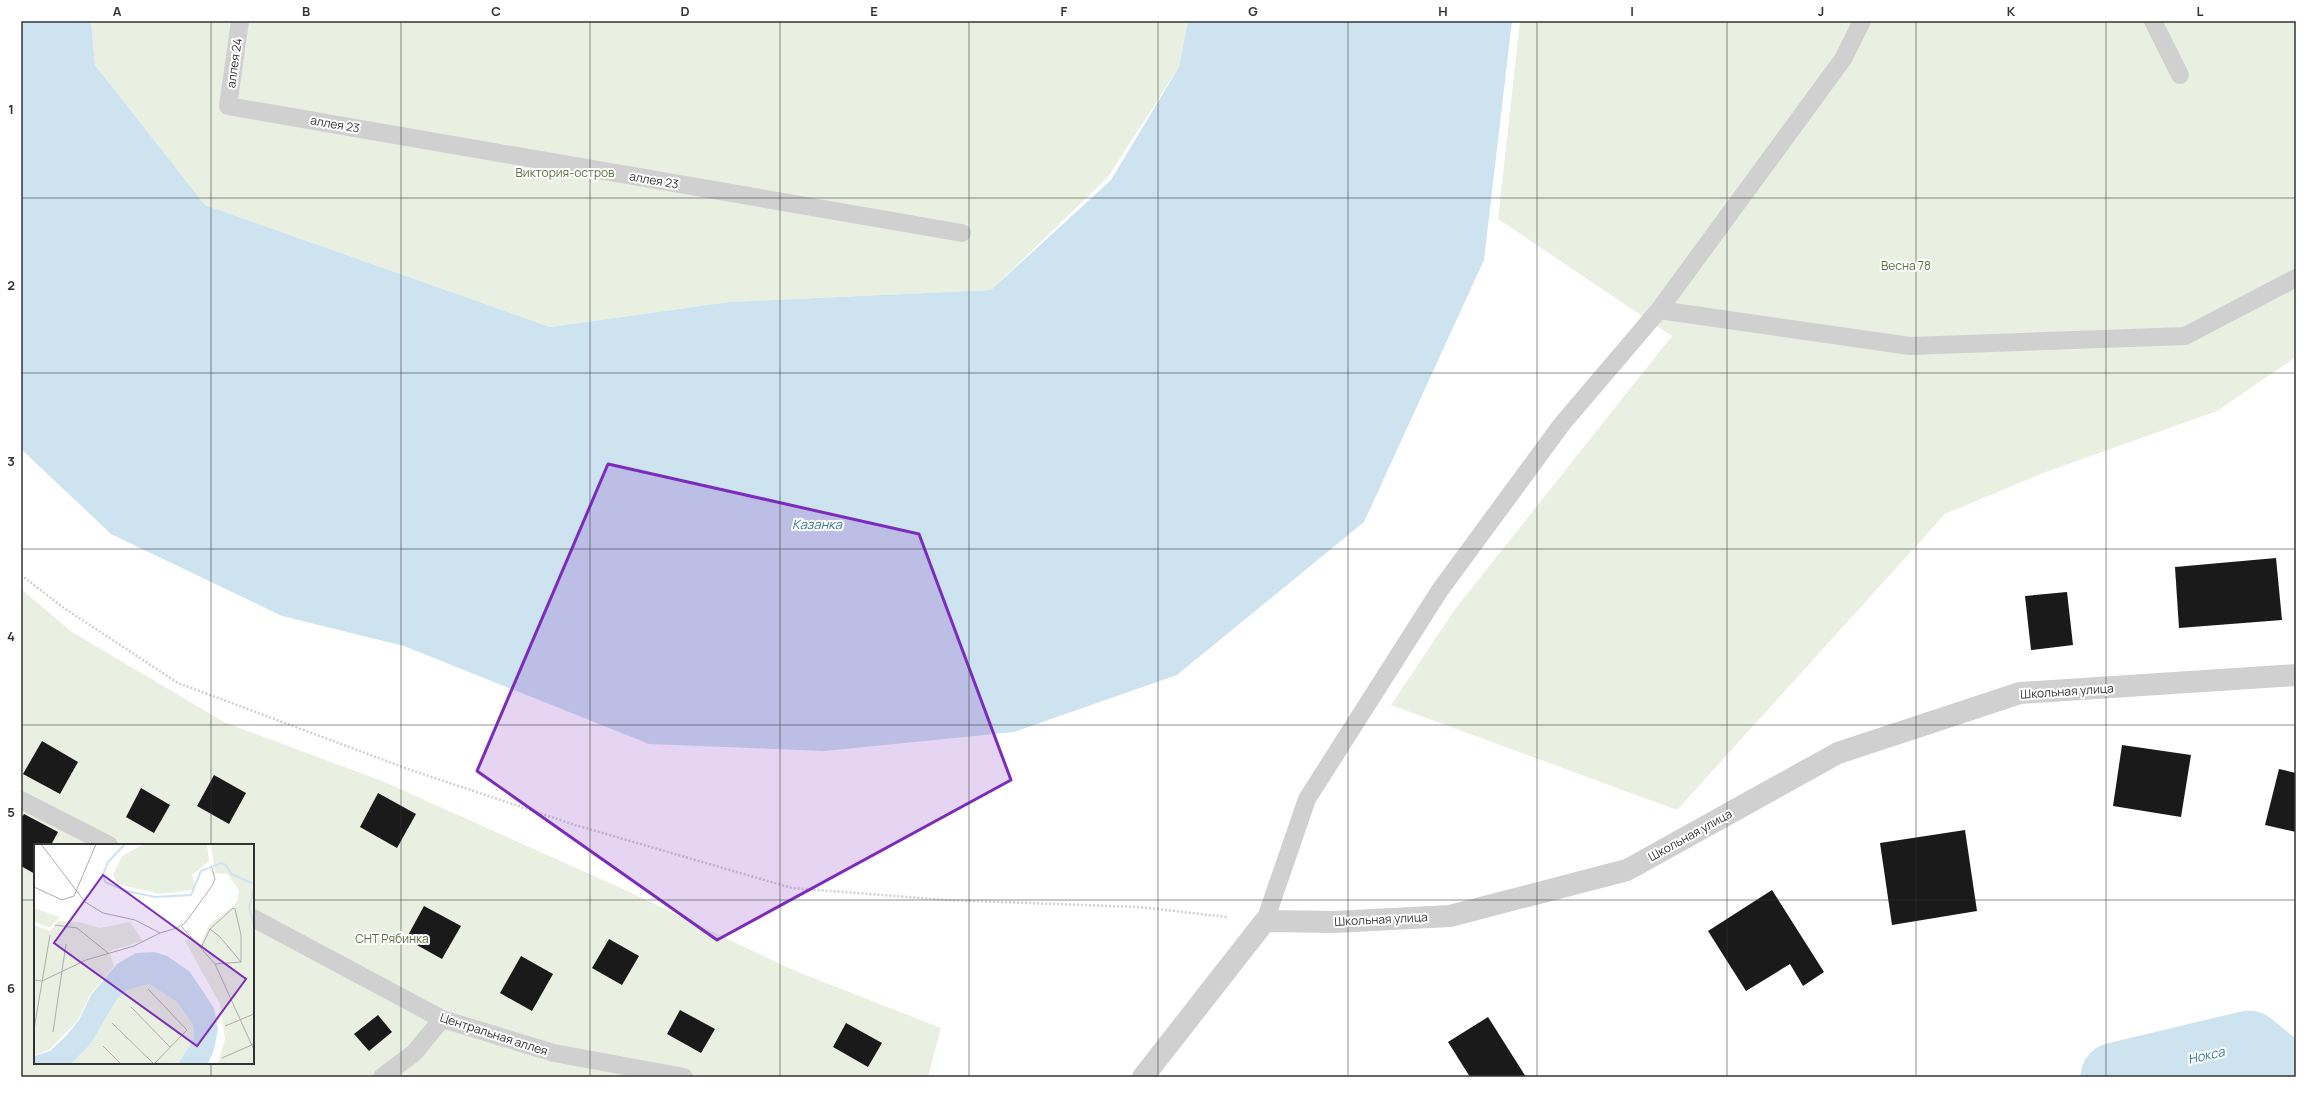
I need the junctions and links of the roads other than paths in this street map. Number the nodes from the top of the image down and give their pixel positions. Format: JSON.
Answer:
{"nodes":[{"id":1,"x":240,"y":21,"type":"edge"},
{"id":2,"x":1862,"y":21,"type":"edge"},
{"id":3,"x":2153,"y":21,"type":"edge"},
{"id":4,"x":2180,"y":75,"type":"dead end"},
{"id":5,"x":228,"y":106,"type":"joint"},
{"id":6,"x":962,"y":233,"type":"dead end"},
{"id":7,"x":2296,"y":278,"type":"edge"},
{"id":8,"x":1659,"y":310,"type":"junction"},
{"id":9,"x":2296,"y":675,"type":"edge"},
{"id":10,"x":21,"y":800,"type":"edge"},
{"id":11,"x":108,"y":844,"type":"edge"},
{"id":12,"x":254,"y":919,"type":"edge"},
{"id":13,"x":1265,"y":922,"type":"junction"},
{"id":14,"x":442,"y":1018,"type":"junction"},
{"id":15,"x":382,"y":1077,"type":"edge"},
{"id":16,"x":684,"y":1077,"type":"edge"},
{"id":17,"x":1143,"y":1077,"type":"edge"}],
"edges":[{"from":1,"to":5,"type":"lane","name":"аллея 24"},
{"from":2,"to":8,"type":"lane"},
{"from":3,"to":4,"type":"lane"},
{"from":5,"to":6,"type":"lane","name":"аллея 23"},
{"from":7,"to":8,"type":"lane"},
{"from":8,"to":13,"type":"lane"},
{"from":9,"to":13,"type":"street","name":"Школьная улица"},
{"from":10,"to":11,"type":"lane"},
{"from":12,"to":14,"type":"lane","name":"Центральная аллея"},
{"from":13,"to":17,"type":"street"},
{"from":14,"to":15,"type":"lane"},
{"from":14,"to":16,"type":"lane","name":"Центральная аллея"}]}
